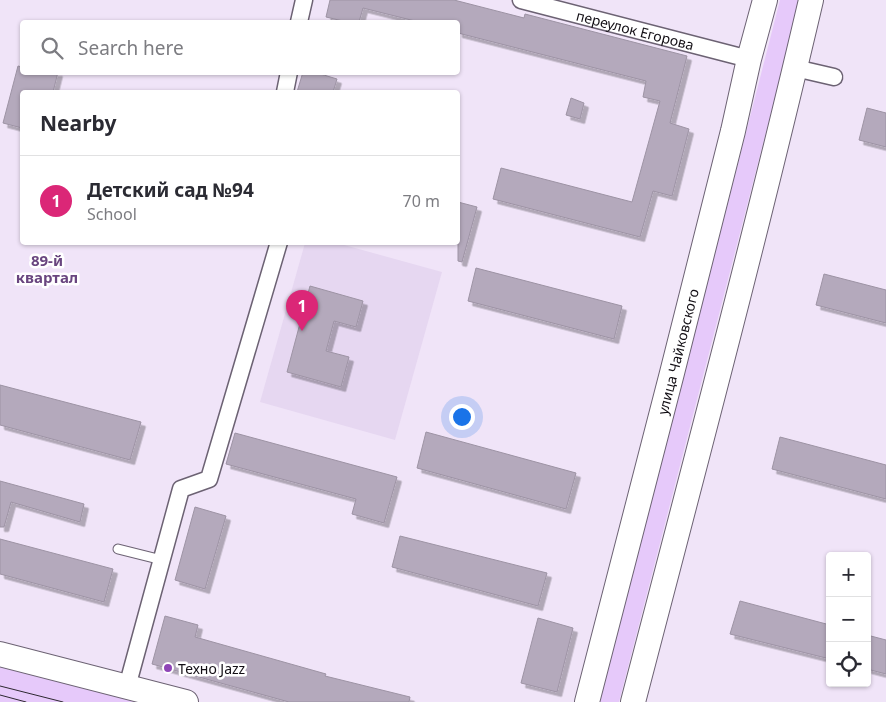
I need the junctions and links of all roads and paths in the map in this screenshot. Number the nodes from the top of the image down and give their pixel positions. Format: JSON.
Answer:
{"nodes":[{"id":1,"x":304,"y":0,"type":"edge"},
{"id":2,"x":521,"y":0,"type":"edge"},
{"id":3,"x":765,"y":0,"type":"edge"},
{"id":4,"x":811,"y":0,"type":"edge"},
{"id":5,"x":300,"y":20,"type":"edge"},
{"id":6,"x":749,"y":59,"type":"junction"},
{"id":7,"x":795,"y":68,"type":"junction"},
{"id":8,"x":288,"y":75,"type":"edge"},
{"id":9,"x":834,"y":77,"type":"dead end"},
{"id":10,"x":285,"y":90,"type":"edge"},
{"id":11,"x":277,"y":245,"type":"edge"},
{"id":12,"x":118,"y":549,"type":"dead end"},
{"id":13,"x":162,"y":560,"type":"junction"},
{"id":14,"x":0,"y":654,"type":"edge"},
{"id":15,"x":127,"y":687,"type":"junction"},
{"id":16,"x":186,"y":702,"type":"edge"},
{"id":17,"x":586,"y":702,"type":"edge"},
{"id":18,"x":633,"y":702,"type":"edge"}],
"edges":[{"from":1,"to":5,"type":"street"},
{"from":2,"to":6,"type":"street","name":"переулок Егорова"},
{"from":3,"to":6,"type":"main road","name":"улица Чайковского"},
{"from":4,"to":7,"type":"main road"},
{"from":6,"to":17,"type":"main road","name":"улица Чайковского"},
{"from":7,"to":9,"type":"street"},
{"from":7,"to":18,"type":"main road"},
{"from":8,"to":10,"type":"street"},
{"from":11,"to":13,"type":"street"},
{"from":12,"to":13,"type":"lane"},
{"from":13,"to":15,"type":"street"},
{"from":14,"to":15,"type":"main road"},
{"from":15,"to":16,"type":"main road"}]}
